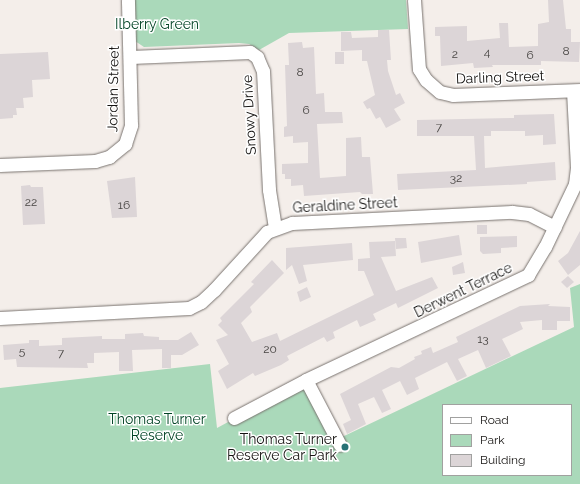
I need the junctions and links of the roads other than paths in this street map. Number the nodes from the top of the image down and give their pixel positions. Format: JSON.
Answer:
{"nodes":[{"id":1,"x":128,"y":0,"type":"edge"},
{"id":2,"x":414,"y":0,"type":"edge"},
{"id":3,"x":130,"y":56,"type":"junction"},
{"id":4,"x":576,"y":90,"type":"edge"},
{"id":5,"x":0,"y":165,"type":"edge"},
{"id":6,"x":555,"y":227,"type":"junction"},
{"id":7,"x":275,"y":228,"type":"junction"},
{"id":8,"x":0,"y":318,"type":"edge"},
{"id":9,"x":306,"y":380,"type":"junction"},
{"id":10,"x":234,"y":418,"type":"dead end"},
{"id":11,"x":340,"y":445,"type":"dead end"}],
"edges":[{"from":1,"to":3,"type":"street","name":"Jordan Street"},
{"from":2,"to":4,"type":"street","name":"Darling Street"},
{"from":3,"to":5,"type":"street","name":"Jordan Street"},
{"from":3,"to":7,"type":"street","name":"Snowy Drive"},
{"from":4,"to":6,"type":"street","name":"Derwent Terrace"},
{"from":6,"to":7,"type":"street","name":"Geraldine Street"},
{"from":6,"to":9,"type":"street","name":"Derwent Terrace"},
{"from":7,"to":8,"type":"street","name":"Geraldine Street"},
{"from":9,"to":10,"type":"street","name":"Derwent Terrace"},
{"from":9,"to":11,"type":"street"}]}
